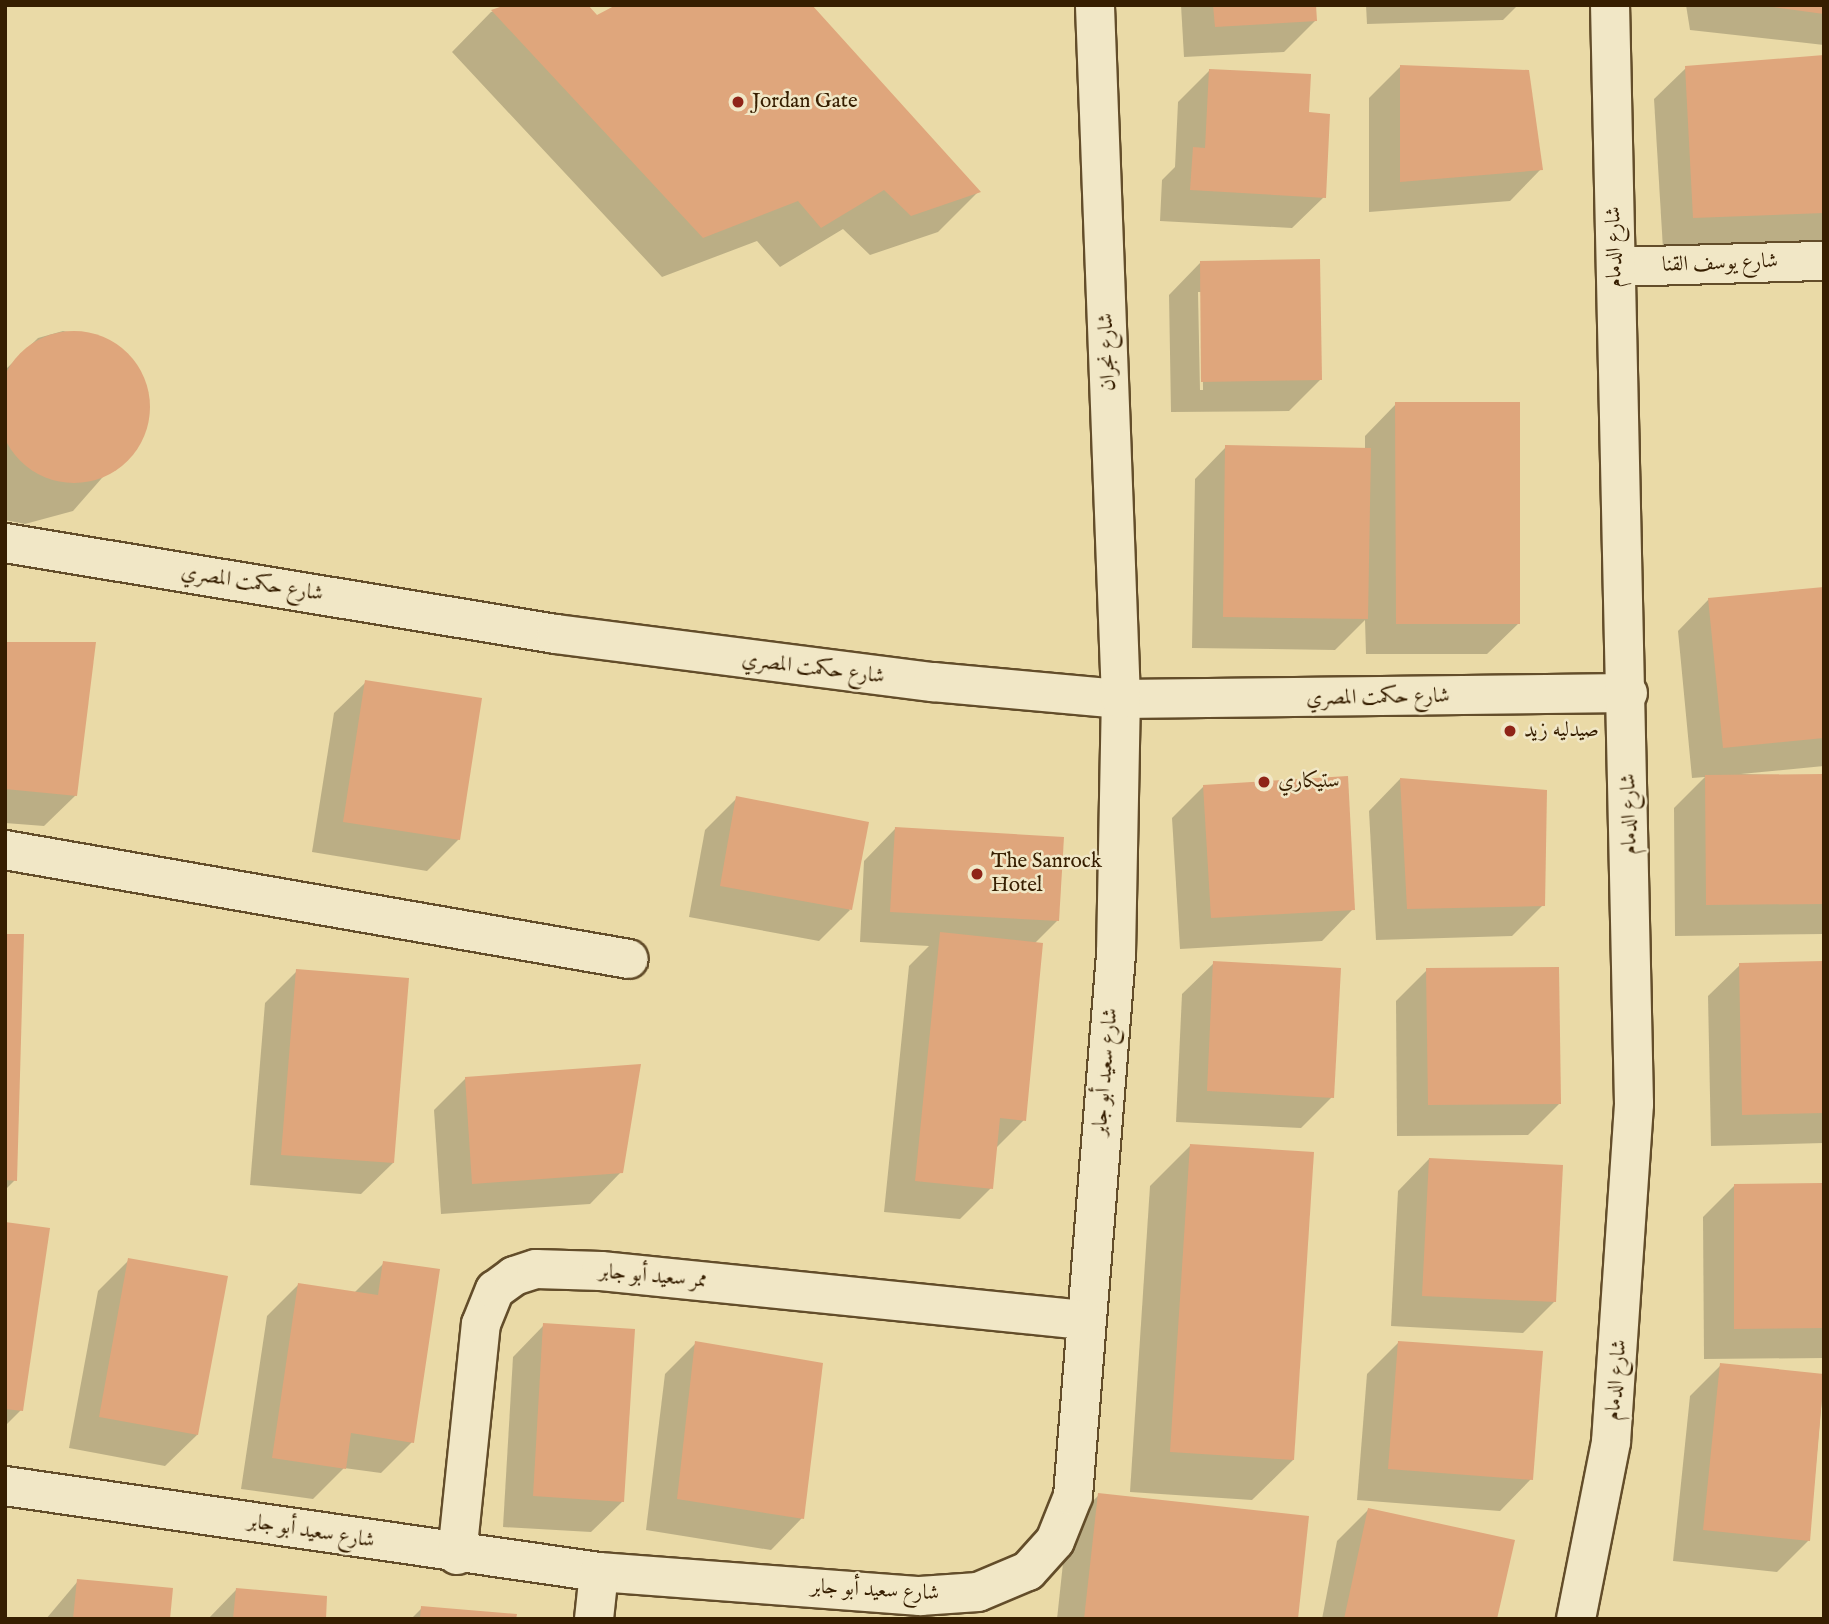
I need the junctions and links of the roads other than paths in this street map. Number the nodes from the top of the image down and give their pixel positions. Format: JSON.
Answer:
{"nodes":[{"id":1,"x":1095,"y":5,"type":"edge"},
{"id":2,"x":1610,"y":5,"type":"edge"},
{"id":3,"x":1824,"y":261,"type":"edge"},
{"id":4,"x":1616,"y":267,"type":"junction"},
{"id":5,"x":5,"y":543,"type":"edge"},
{"id":6,"x":1628,"y":692,"type":"junction"},
{"id":7,"x":1121,"y":699,"type":"junction"},
{"id":8,"x":5,"y":850,"type":"edge"},
{"id":9,"x":629,"y":958,"type":"dead end"},
{"id":10,"x":1084,"y":1320,"type":"junction"},
{"id":11,"x":5,"y":1486,"type":"edge"},
{"id":12,"x":457,"y":1555,"type":"junction"},
{"id":13,"x":599,"y":1573,"type":"junction"},
{"id":14,"x":594,"y":1619,"type":"edge"},
{"id":15,"x":1576,"y":1619,"type":"edge"}],
"edges":[{"from":1,"to":7,"type":"street","name":"شارع نجران"},
{"from":2,"to":4,"type":"street","name":"شارع الدمام"},
{"from":3,"to":4,"type":"street","name":"شارع يوسف القنا"},
{"from":4,"to":6,"type":"street","name":"شارع الدمام"},
{"from":5,"to":7,"type":"street","name":"شارع حكمت المصري"},
{"from":6,"to":7,"type":"street","name":"شارع حكمت المصري"},
{"from":6,"to":15,"type":"street","name":"شارع الدمام"},
{"from":7,"to":10,"type":"street","name":"شارع سعيد أبو جابر"},
{"from":8,"to":9,"type":"street"},
{"from":10,"to":12,"type":"street","name":"ممر سعيد أبو جابر"},
{"from":10,"to":13,"type":"street","name":"شارع سعيد أبو جابر"},
{"from":11,"to":12,"type":"street","name":"شارع سعيد أبو جابر"},
{"from":12,"to":13,"type":"street","name":"شارع سعيد أبو جابر"},
{"from":13,"to":14,"type":"street"}]}
